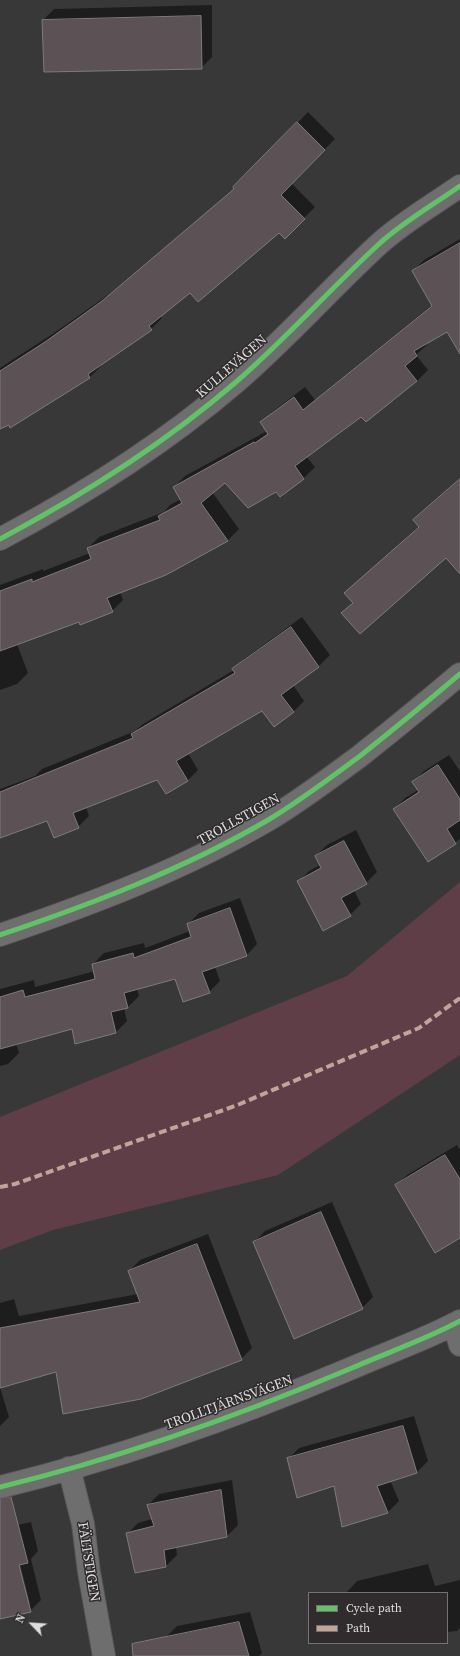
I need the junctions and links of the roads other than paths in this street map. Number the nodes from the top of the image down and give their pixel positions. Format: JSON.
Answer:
{"nodes":[{"id":1,"x":460,"y":186,"type":"edge"},
{"id":2,"x":0,"y":539,"type":"edge"},
{"id":3,"x":460,"y":674,"type":"edge"},
{"id":4,"x":0,"y":936,"type":"edge"},
{"id":5,"x":458,"y":1330,"type":"edge"},
{"id":6,"x":69,"y":1468,"type":"junction"},
{"id":7,"x":0,"y":1487,"type":"edge"},
{"id":8,"x":104,"y":1656,"type":"edge"}],
"edges":[{"from":1,"to":2,"type":"street","name":"KULLEVÄGEN"},
{"from":3,"to":4,"type":"street","name":"TROLLSTIGEN"},
{"from":5,"to":6,"type":"street","name":"TROLLTJÄRNSVÄGEN"},
{"from":6,"to":7,"type":"street","name":"TROLLTJÄRNSVÄGEN"},
{"from":6,"to":8,"type":"street","name":"FÄLTSTIGEN"}]}
